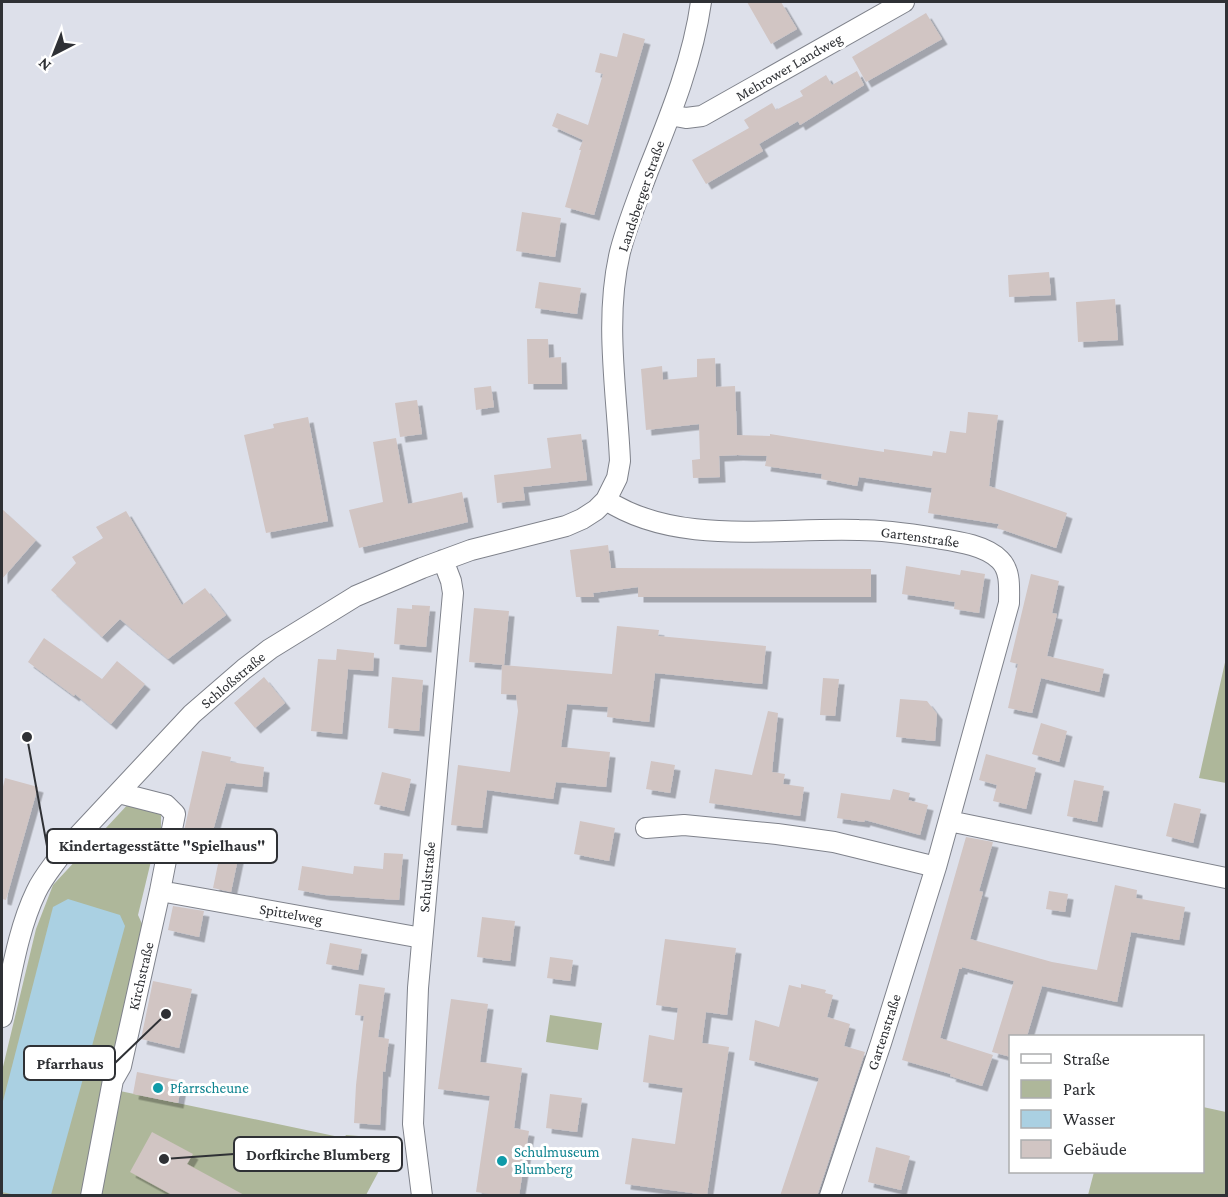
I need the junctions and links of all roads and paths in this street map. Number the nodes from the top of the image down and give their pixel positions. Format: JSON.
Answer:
{"nodes":[{"id":1,"x":701,"y":2,"type":"edge"},
{"id":2,"x":904,"y":2,"type":"edge"},
{"id":3,"x":670,"y":115,"type":"junction"},
{"id":4,"x":606,"y":500,"type":"junction"},
{"id":5,"x":443,"y":560,"type":"junction"},
{"id":6,"x":119,"y":793,"type":"junction"},
{"id":7,"x":949,"y":821,"type":"junction"},
{"id":8,"x":646,"y":828,"type":"dead end"},
{"id":9,"x":936,"y":867,"type":"junction"},
{"id":10,"x":1227,"y":878,"type":"edge"},
{"id":11,"x":160,"y":891,"type":"junction"},
{"id":12,"x":422,"y":938,"type":"junction"},
{"id":13,"x":2,"y":1017,"type":"edge"},
{"id":14,"x":91,"y":1196,"type":"edge"},
{"id":15,"x":422,"y":1196,"type":"edge"},
{"id":16,"x":830,"y":1196,"type":"edge"}],
"edges":[{"from":1,"to":3,"type":"street","name":"Landsberger Straße"},
{"from":2,"to":3,"type":"street","name":"Mehrower Landweg"},
{"from":3,"to":4,"type":"street","name":"Landsberger Straße"},
{"from":4,"to":5,"type":"street","name":"Schloßstraße"},
{"from":4,"to":7,"type":"street","name":"Gartenstraße"},
{"from":5,"to":6,"type":"street","name":"Schloßstraße"},
{"from":5,"to":12,"type":"street","name":"Schulstraße"},
{"from":6,"to":11,"type":"street","name":"Kirchstraße"},
{"from":6,"to":13,"type":"street","name":"Schloßstraße"},
{"from":7,"to":9,"type":"street","name":"Gartenstraße"},
{"from":7,"to":10,"type":"street"},
{"from":8,"to":9,"type":"street"},
{"from":9,"to":16,"type":"street","name":"Gartenstraße"},
{"from":11,"to":12,"type":"street","name":"Spittelweg"},
{"from":11,"to":14,"type":"street","name":"Kirchstraße"},
{"from":12,"to":15,"type":"street","name":"Schulstraße"}]}
